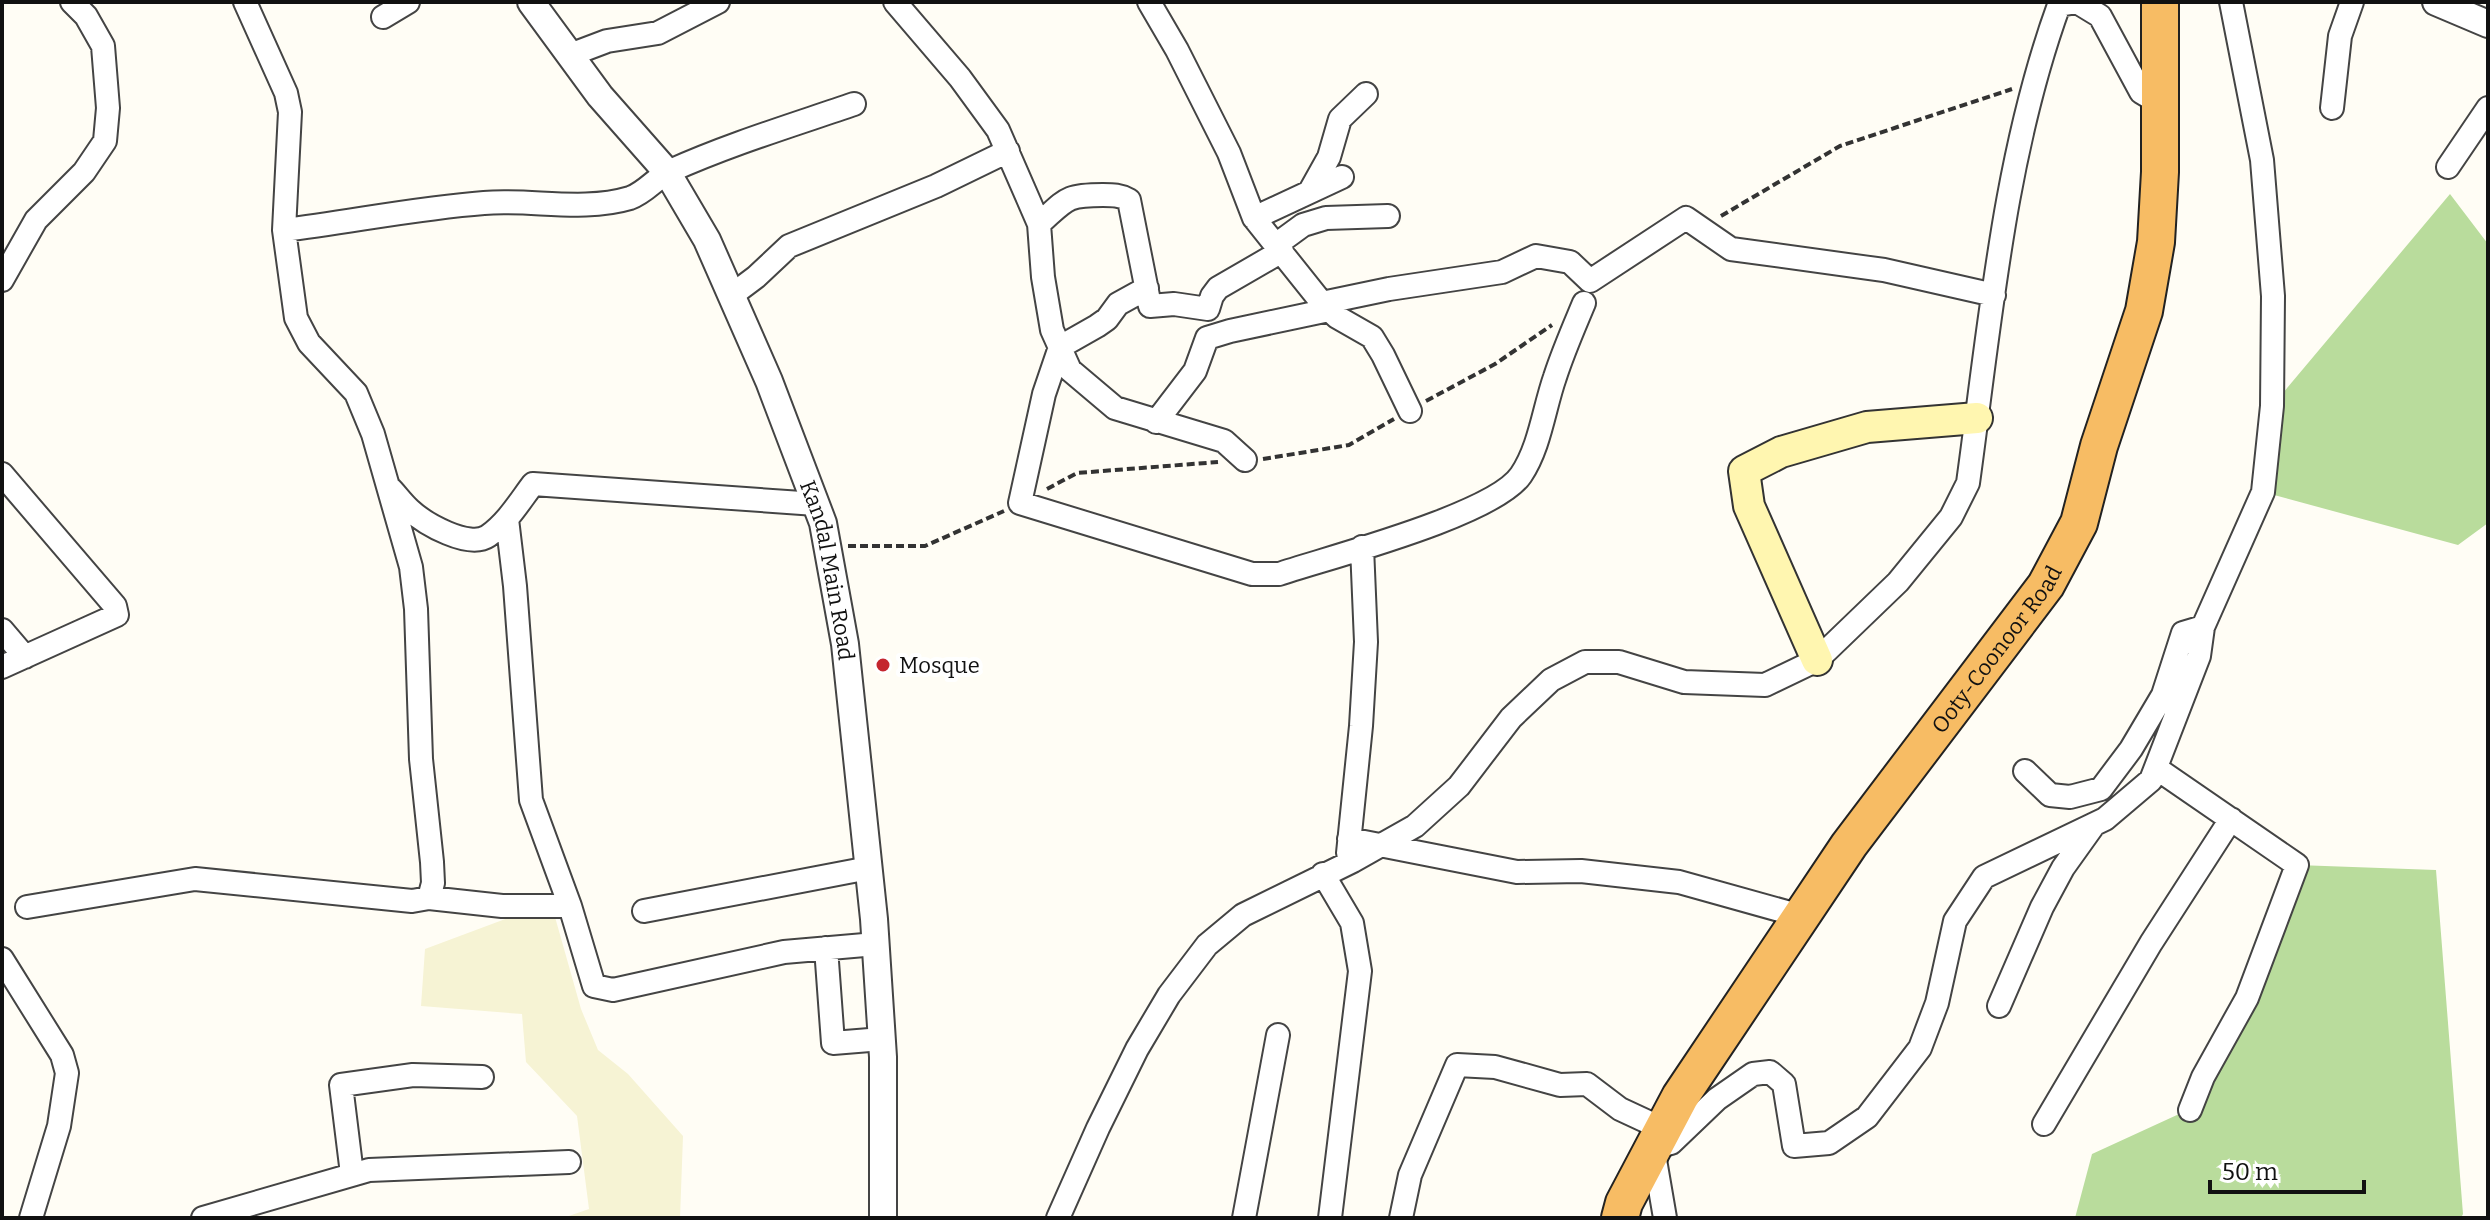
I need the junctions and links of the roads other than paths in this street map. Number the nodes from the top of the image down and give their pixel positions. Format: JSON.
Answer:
{"nodes":[{"id":1,"x":72,"y":2,"type":"edge"},
{"id":2,"x":245,"y":2,"type":"edge"},
{"id":3,"x":408,"y":2,"type":"edge"},
{"id":4,"x":531,"y":2,"type":"edge"},
{"id":5,"x":718,"y":2,"type":"edge"},
{"id":6,"x":895,"y":2,"type":"edge"},
{"id":7,"x":1149,"y":2,"type":"edge"},
{"id":8,"x":2160,"y":2,"type":"edge"},
{"id":9,"x":2231,"y":2,"type":"edge"},
{"id":10,"x":2352,"y":2,"type":"edge"},
{"id":11,"x":2436,"y":2,"type":"edge"},
{"id":12,"x":383,"y":17,"type":"dead end"},
{"id":13,"x":2488,"y":24,"type":"edge"},
{"id":14,"x":570,"y":55,"type":"junction"},
{"id":15,"x":1366,"y":94,"type":"dead end"},
{"id":16,"x":854,"y":104,"type":"dead end"},
{"id":17,"x":2161,"y":104,"type":"junction"},
{"id":18,"x":2332,"y":108,"type":"dead end"},
{"id":19,"x":2488,"y":108,"type":"edge"},
{"id":20,"x":1008,"y":151,"type":"junction"},
{"id":21,"x":2448,"y":167,"type":"dead end"},
{"id":22,"x":667,"y":172,"type":"junction"},
{"id":23,"x":1342,"y":177,"type":"dead end"},
{"id":24,"x":1310,"y":191,"type":"junction"},
{"id":25,"x":1388,"y":216,"type":"dead end"},
{"id":26,"x":1254,"y":218,"type":"junction"},
{"id":27,"x":1039,"y":224,"type":"junction"},
{"id":28,"x":284,"y":230,"type":"junction"},
{"id":29,"x":1280,"y":247,"type":"junction"},
{"id":30,"x":2,"y":280,"type":"edge"},
{"id":31,"x":1147,"y":288,"type":"junction"},
{"id":32,"x":732,"y":295,"type":"junction"},
{"id":33,"x":1994,"y":295,"type":"junction"},
{"id":34,"x":1584,"y":303,"type":"road end"},
{"id":35,"x":1326,"y":306,"type":"junction"},
{"id":36,"x":1060,"y":347,"type":"junction"},
{"id":37,"x":1410,"y":411,"type":"road end"},
{"id":38,"x":1977,"y":418,"type":"junction"},
{"id":39,"x":1156,"y":422,"type":"junction"},
{"id":40,"x":1245,"y":460,"type":"road end"},
{"id":41,"x":2,"y":474,"type":"edge"},
{"id":42,"x":385,"y":482,"type":"junction"},
{"id":43,"x":816,"y":504,"type":"junction"},
{"id":44,"x":507,"y":519,"type":"junction"},
{"id":45,"x":1362,"y":547,"type":"junction"},
{"id":46,"x":2203,"y":627,"type":"junction"},
{"id":47,"x":2,"y":630,"type":"edge"},
{"id":48,"x":25,"y":657,"type":"junction"},
{"id":49,"x":1817,"y":660,"type":"junction"},
{"id":50,"x":2,"y":667,"type":"edge"},
{"id":51,"x":2156,"y":768,"type":"junction"},
{"id":52,"x":2025,"y":771,"type":"dead end"},
{"id":53,"x":2231,"y":819,"type":"junction"},
{"id":54,"x":2093,"y":825,"type":"junction"},
{"id":55,"x":1349,"y":839,"type":"junction"},
{"id":56,"x":1379,"y":847,"type":"junction"},
{"id":57,"x":1346,"y":864,"type":"junction"},
{"id":58,"x":869,"y":868,"type":"junction"},
{"id":59,"x":1323,"y":874,"type":"junction"},
{"id":60,"x":429,"y":898,"type":"junction"},
{"id":61,"x":570,"y":906,"type":"junction"},
{"id":62,"x":27,"y":907,"type":"dead end"},
{"id":63,"x":644,"y":911,"type":"dead end"},
{"id":64,"x":1801,"y":916,"type":"junction"},
{"id":65,"x":876,"y":944,"type":"junction"},
{"id":66,"x":826,"y":948,"type":"junction"},
{"id":67,"x":2,"y":959,"type":"edge"},
{"id":68,"x":1999,"y":1006,"type":"dead end"},
{"id":69,"x":1278,"y":1035,"type":"dead end"},
{"id":70,"x":882,"y":1039,"type":"junction"},
{"id":71,"x":482,"y":1077,"type":"dead end"},
{"id":72,"x":2190,"y":1110,"type":"dead end"},
{"id":73,"x":2044,"y":1124,"type":"dead end"},
{"id":74,"x":1658,"y":1139,"type":"junction"},
{"id":75,"x":569,"y":1162,"type":"dead end"},
{"id":76,"x":352,"y":1174,"type":"junction"},
{"id":77,"x":31,"y":1218,"type":"edge"},
{"id":78,"x":203,"y":1218,"type":"edge"},
{"id":79,"x":883,"y":1218,"type":"edge"},
{"id":80,"x":1058,"y":1218,"type":"edge"},
{"id":81,"x":1244,"y":1218,"type":"edge"},
{"id":82,"x":1330,"y":1218,"type":"edge"},
{"id":83,"x":1401,"y":1218,"type":"edge"},
{"id":84,"x":1620,"y":1218,"type":"edge"},
{"id":85,"x":1665,"y":1218,"type":"edge"}],
"edges":[{"from":1,"to":30,"type":"street"},
{"from":2,"to":28,"type":"street"},
{"from":3,"to":12,"type":"street"},
{"from":4,"to":14,"type":"street","name":"Kandal Main Road"},
{"from":5,"to":14,"type":"street"},
{"from":6,"to":20,"type":"street"},
{"from":7,"to":26,"type":"street"},
{"from":8,"to":17,"type":"highway","name":"Ooty-Coonoor Road"},
{"from":9,"to":46,"type":"street"},
{"from":10,"to":18,"type":"street"},
{"from":11,"to":13,"type":"street"},
{"from":14,"to":22,"type":"street","name":"Kandal Main Road"},
{"from":15,"to":24,"type":"street"},
{"from":16,"to":22,"type":"street"},
{"from":17,"to":33,"type":"street"},
{"from":17,"to":64,"type":"highway","name":"Ooty-Coonoor Road"},
{"from":19,"to":21,"type":"street"},
{"from":20,"to":27,"type":"street"},
{"from":20,"to":32,"type":"street"},
{"from":22,"to":28,"type":"street"},
{"from":22,"to":32,"type":"street","name":"Kandal Main Road"},
{"from":23,"to":24,"type":"street"},
{"from":24,"to":26,"type":"street"},
{"from":25,"to":29,"type":"street"},
{"from":26,"to":29,"type":"street"},
{"from":27,"to":31,"type":"street"},
{"from":27,"to":36,"type":"street"},
{"from":28,"to":42,"type":"street"},
{"from":29,"to":31,"type":"street"},
{"from":29,"to":35,"type":"street"},
{"from":31,"to":36,"type":"street"},
{"from":32,"to":43,"type":"street","name":"Kandal Main Road"},
{"from":33,"to":35,"type":"street"},
{"from":33,"to":38,"type":"street"},
{"from":34,"to":45,"type":"street"},
{"from":35,"to":37,"type":"street"},
{"from":35,"to":39,"type":"street"},
{"from":36,"to":39,"type":"street"},
{"from":36,"to":45,"type":"street"},
{"from":38,"to":49,"type":"street"},
{"from":38,"to":49,"type":"main road"},
{"from":39,"to":40,"type":"street"},
{"from":41,"to":48,"type":"street"},
{"from":42,"to":44,"type":"street"},
{"from":42,"to":60,"type":"street"},
{"from":43,"to":44,"type":"street"},
{"from":43,"to":58,"type":"street","name":"Kandal Main Road"},
{"from":44,"to":61,"type":"street"},
{"from":45,"to":55,"type":"street"},
{"from":46,"to":51,"type":"street"},
{"from":46,"to":52,"type":"street"},
{"from":47,"to":48,"type":"street"},
{"from":48,"to":50,"type":"street"},
{"from":49,"to":56,"type":"street"},
{"from":51,"to":53,"type":"street"},
{"from":51,"to":54,"type":"street"},
{"from":53,"to":72,"type":"street"},
{"from":53,"to":73,"type":"street"},
{"from":54,"to":68,"type":"street"},
{"from":54,"to":74,"type":"street"},
{"from":55,"to":56,"type":"street"},
{"from":55,"to":57,"type":"street"},
{"from":56,"to":57,"type":"street"},
{"from":56,"to":64,"type":"street"},
{"from":57,"to":59,"type":"street"},
{"from":58,"to":63,"type":"street"},
{"from":58,"to":65,"type":"street","name":"Kandal Main Road"},
{"from":59,"to":80,"type":"street"},
{"from":59,"to":82,"type":"street"},
{"from":60,"to":61,"type":"street"},
{"from":60,"to":62,"type":"street"},
{"from":61,"to":66,"type":"street"},
{"from":64,"to":74,"type":"highway","name":"Ooty-Coonoor Road"},
{"from":65,"to":66,"type":"street"},
{"from":65,"to":70,"type":"street","name":"Kandal Main Road"},
{"from":66,"to":70,"type":"street"},
{"from":67,"to":77,"type":"street"},
{"from":69,"to":81,"type":"street"},
{"from":70,"to":79,"type":"street","name":"Kandal Main Road"},
{"from":71,"to":76,"type":"street"},
{"from":74,"to":83,"type":"street"},
{"from":74,"to":84,"type":"highway","name":"Ooty-Coonoor Road"},
{"from":74,"to":85,"type":"street"},
{"from":75,"to":76,"type":"street"},
{"from":76,"to":78,"type":"street"}]}
